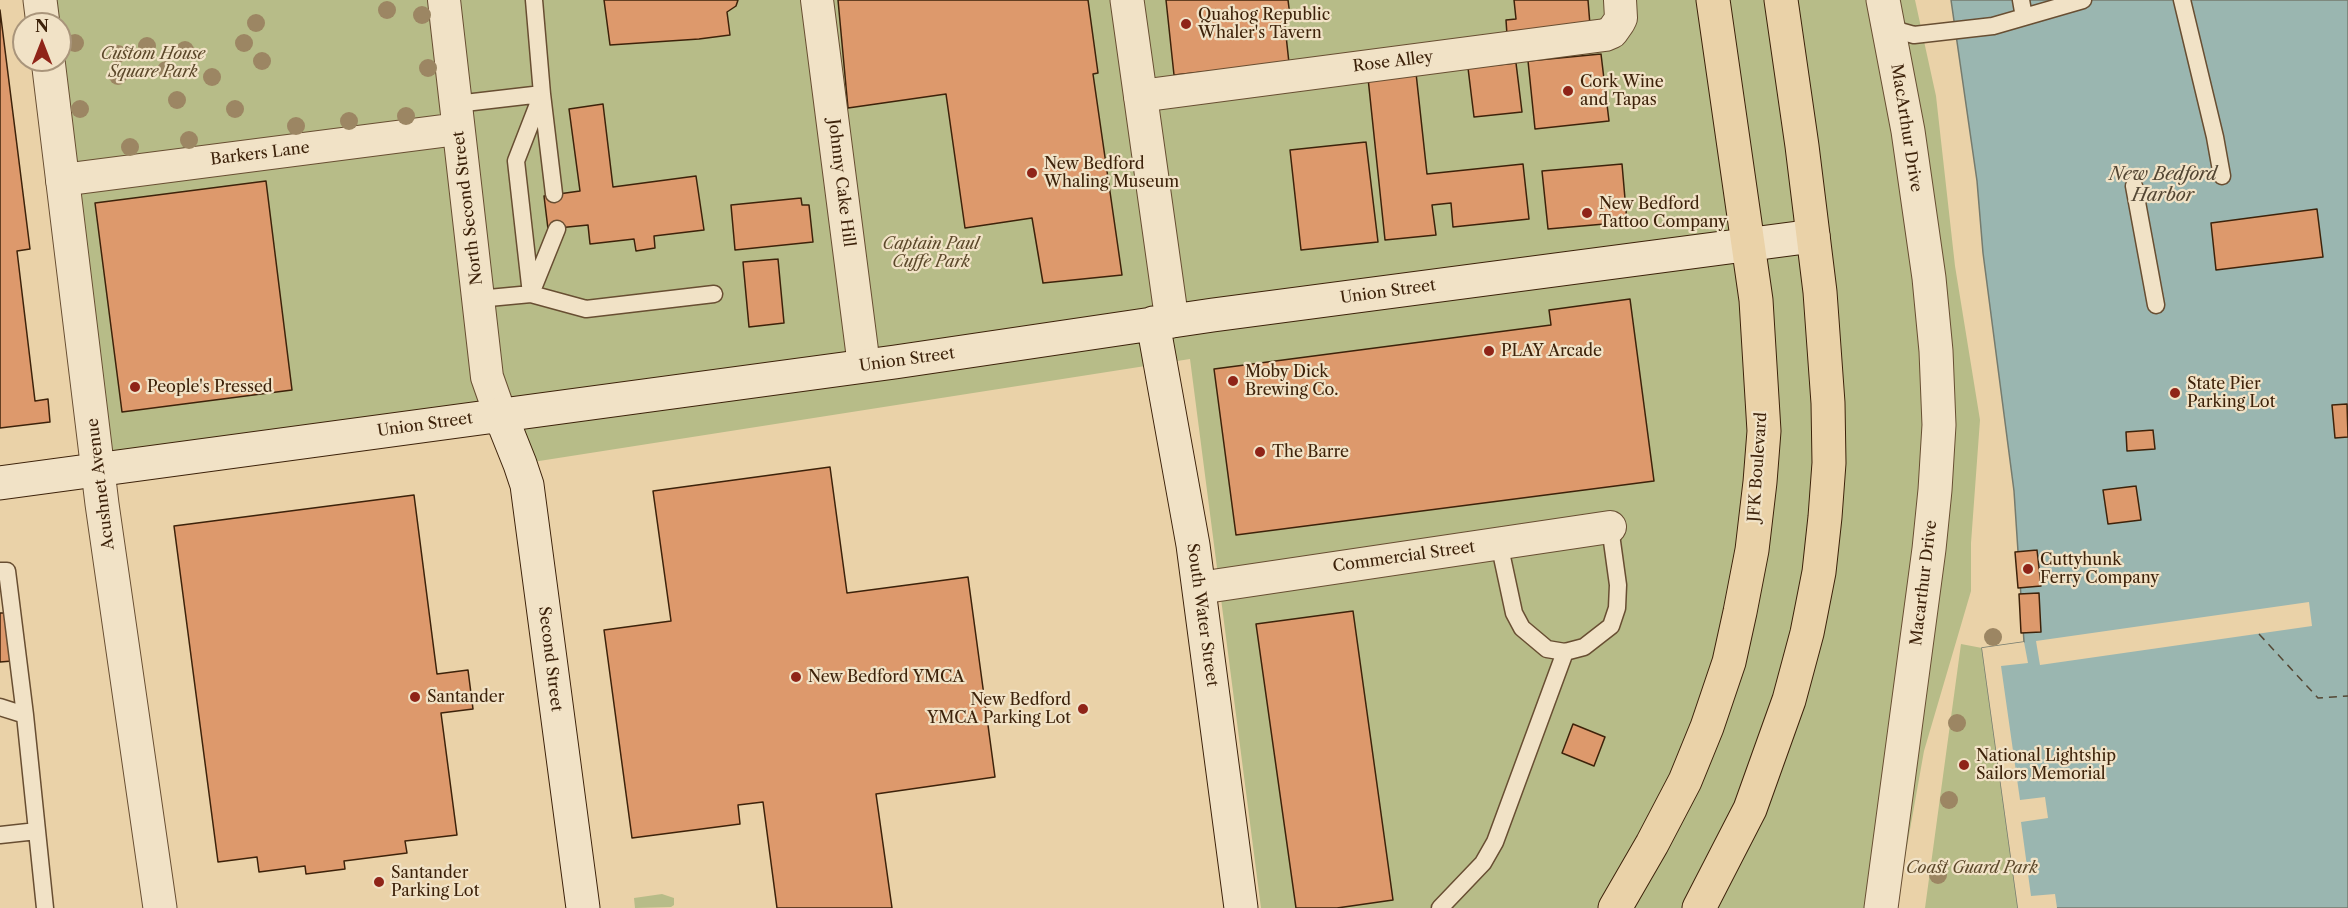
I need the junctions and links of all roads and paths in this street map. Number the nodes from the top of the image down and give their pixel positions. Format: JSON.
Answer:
{"nodes":[{"id":1,"x":444,"y":0,"type":"edge"},
{"id":2,"x":534,"y":0,"type":"edge"},
{"id":3,"x":817,"y":0,"type":"edge"},
{"id":4,"x":1126,"y":0,"type":"edge"},
{"id":5,"x":1713,"y":0,"type":"edge"},
{"id":6,"x":1781,"y":0,"type":"edge"},
{"id":7,"x":2021,"y":0,"type":"edge"},
{"id":8,"x":2083,"y":0,"type":"edge"},
{"id":9,"x":2182,"y":0,"type":"edge"},
{"id":10,"x":1620,"y":1,"type":"edge"},
{"id":11,"x":1886,"y":14,"type":"edge"},
{"id":12,"x":2025,"y":17,"type":"junction"},
{"id":13,"x":49,"y":72,"type":"edge"},
{"id":14,"x":542,"y":94,"type":"junction"},
{"id":15,"x":1140,"y":96,"type":"junction"},
{"id":16,"x":457,"y":116,"type":"junction"},
{"id":17,"x":2222,"y":176,"type":"dead end"},
{"id":18,"x":62,"y":180,"type":"junction"},
{"id":19,"x":2134,"y":186,"type":"dead end"},
{"id":20,"x":554,"y":194,"type":"dead end"},
{"id":21,"x":557,"y":229,"type":"dead end"},
{"id":22,"x":1813,"y":236,"type":"junction"},
{"id":23,"x":1750,"y":244,"type":"junction"},
{"id":24,"x":1926,"y":256,"type":"joint"},
{"id":25,"x":531,"y":294,"type":"junction"},
{"id":26,"x":714,"y":294,"type":"dead end"},
{"id":27,"x":478,"y":299,"type":"junction"},
{"id":28,"x":2156,"y":305,"type":"dead end"},
{"id":29,"x":1162,"y":322,"type":"junction"},
{"id":30,"x":864,"y":366,"type":"junction"},
{"id":31,"x":500,"y":414,"type":"junction"},
{"id":32,"x":98,"y":469,"type":"junction"},
{"id":33,"x":0,"y":483,"type":"edge"},
{"id":34,"x":1610,"y":527,"type":"joint"},
{"id":35,"x":1499,"y":543,"type":"junction"},
{"id":36,"x":0,"y":571,"type":"edge"},
{"id":37,"x":1199,"y":588,"type":"junction"},
{"id":38,"x":1565,"y":652,"type":"junction"},
{"id":39,"x":0,"y":707,"type":"edge"},
{"id":40,"x":25,"y":715,"type":"junction"},
{"id":41,"x":37,"y":831,"type":"junction"},
{"id":42,"x":0,"y":835,"type":"edge"},
{"id":43,"x":45,"y":908,"type":"edge"},
{"id":44,"x":160,"y":908,"type":"edge"},
{"id":45,"x":583,"y":908,"type":"edge"},
{"id":46,"x":1241,"y":908,"type":"edge"},
{"id":47,"x":1440,"y":908,"type":"edge"},
{"id":48,"x":1615,"y":908,"type":"edge"},
{"id":49,"x":1698,"y":908,"type":"edge"},
{"id":50,"x":1881,"y":908,"type":"edge"}],
"edges":[{"from":1,"to":16,"type":"street","name":"North Second Street"},
{"from":2,"to":14,"type":"lane"},
{"from":3,"to":30,"type":"street","name":"Johnny Cake Hill"},
{"from":4,"to":15,"type":"main road","name":"South Water Street"},
{"from":5,"to":23,"type":"main road","name":"JFK Boulevard"},
{"from":6,"to":22,"type":"main road"},
{"from":7,"to":12,"type":"lane"},
{"from":8,"to":12,"type":"lane"},
{"from":9,"to":17,"type":"lane"},
{"from":10,"to":15,"type":"street","name":"Rose Alley"},
{"from":11,"to":12,"type":"lane"},
{"from":11,"to":24,"type":"main road","name":"MacArthur Drive"},
{"from":13,"to":18,"type":"main road","name":"Acushnet Avenue"},
{"from":14,"to":16,"type":"lane"},
{"from":14,"to":20,"type":"lane"},
{"from":14,"to":25,"type":"lane"},
{"from":15,"to":29,"type":"main road","name":"South Water Street"},
{"from":16,"to":18,"type":"street","name":"Barkers Lane"},
{"from":16,"to":27,"type":"street","name":"North Second Street"},
{"from":18,"to":32,"type":"main road","name":"Acushnet Avenue"},
{"from":19,"to":28,"type":"lane"},
{"from":21,"to":25,"type":"lane"},
{"from":22,"to":23,"type":"main road","name":"Union Street"},
{"from":22,"to":49,"type":"main road"},
{"from":23,"to":29,"type":"main road","name":"Union Street"},
{"from":23,"to":48,"type":"main road","name":"JFK Boulevard"},
{"from":24,"to":50,"type":"main road","name":"Macarthur Drive"},
{"from":25,"to":26,"type":"lane"},
{"from":25,"to":27,"type":"lane"},
{"from":27,"to":31,"type":"street","name":"North Second Street"},
{"from":29,"to":30,"type":"main road","name":"Union Street"},
{"from":29,"to":37,"type":"main road","name":"South Water Street"},
{"from":30,"to":31,"type":"main road","name":"Union Street"},
{"from":31,"to":32,"type":"main road","name":"Union Street"},
{"from":31,"to":45,"type":"main road","name":"Second Street"},
{"from":32,"to":33,"type":"main road","name":"Union Street"},
{"from":32,"to":44,"type":"main road","name":"Acushnet Avenue"},
{"from":34,"to":35,"type":"street","name":"Commercial Street"},
{"from":34,"to":38,"type":"lane"},
{"from":35,"to":37,"type":"street","name":"Commercial Street"},
{"from":35,"to":38,"type":"lane"},
{"from":36,"to":40,"type":"lane"},
{"from":37,"to":46,"type":"main road","name":"South Water Street"},
{"from":38,"to":47,"type":"lane"},
{"from":39,"to":40,"type":"lane"},
{"from":40,"to":41,"type":"lane"},
{"from":41,"to":42,"type":"lane"},
{"from":41,"to":43,"type":"lane"}]}
